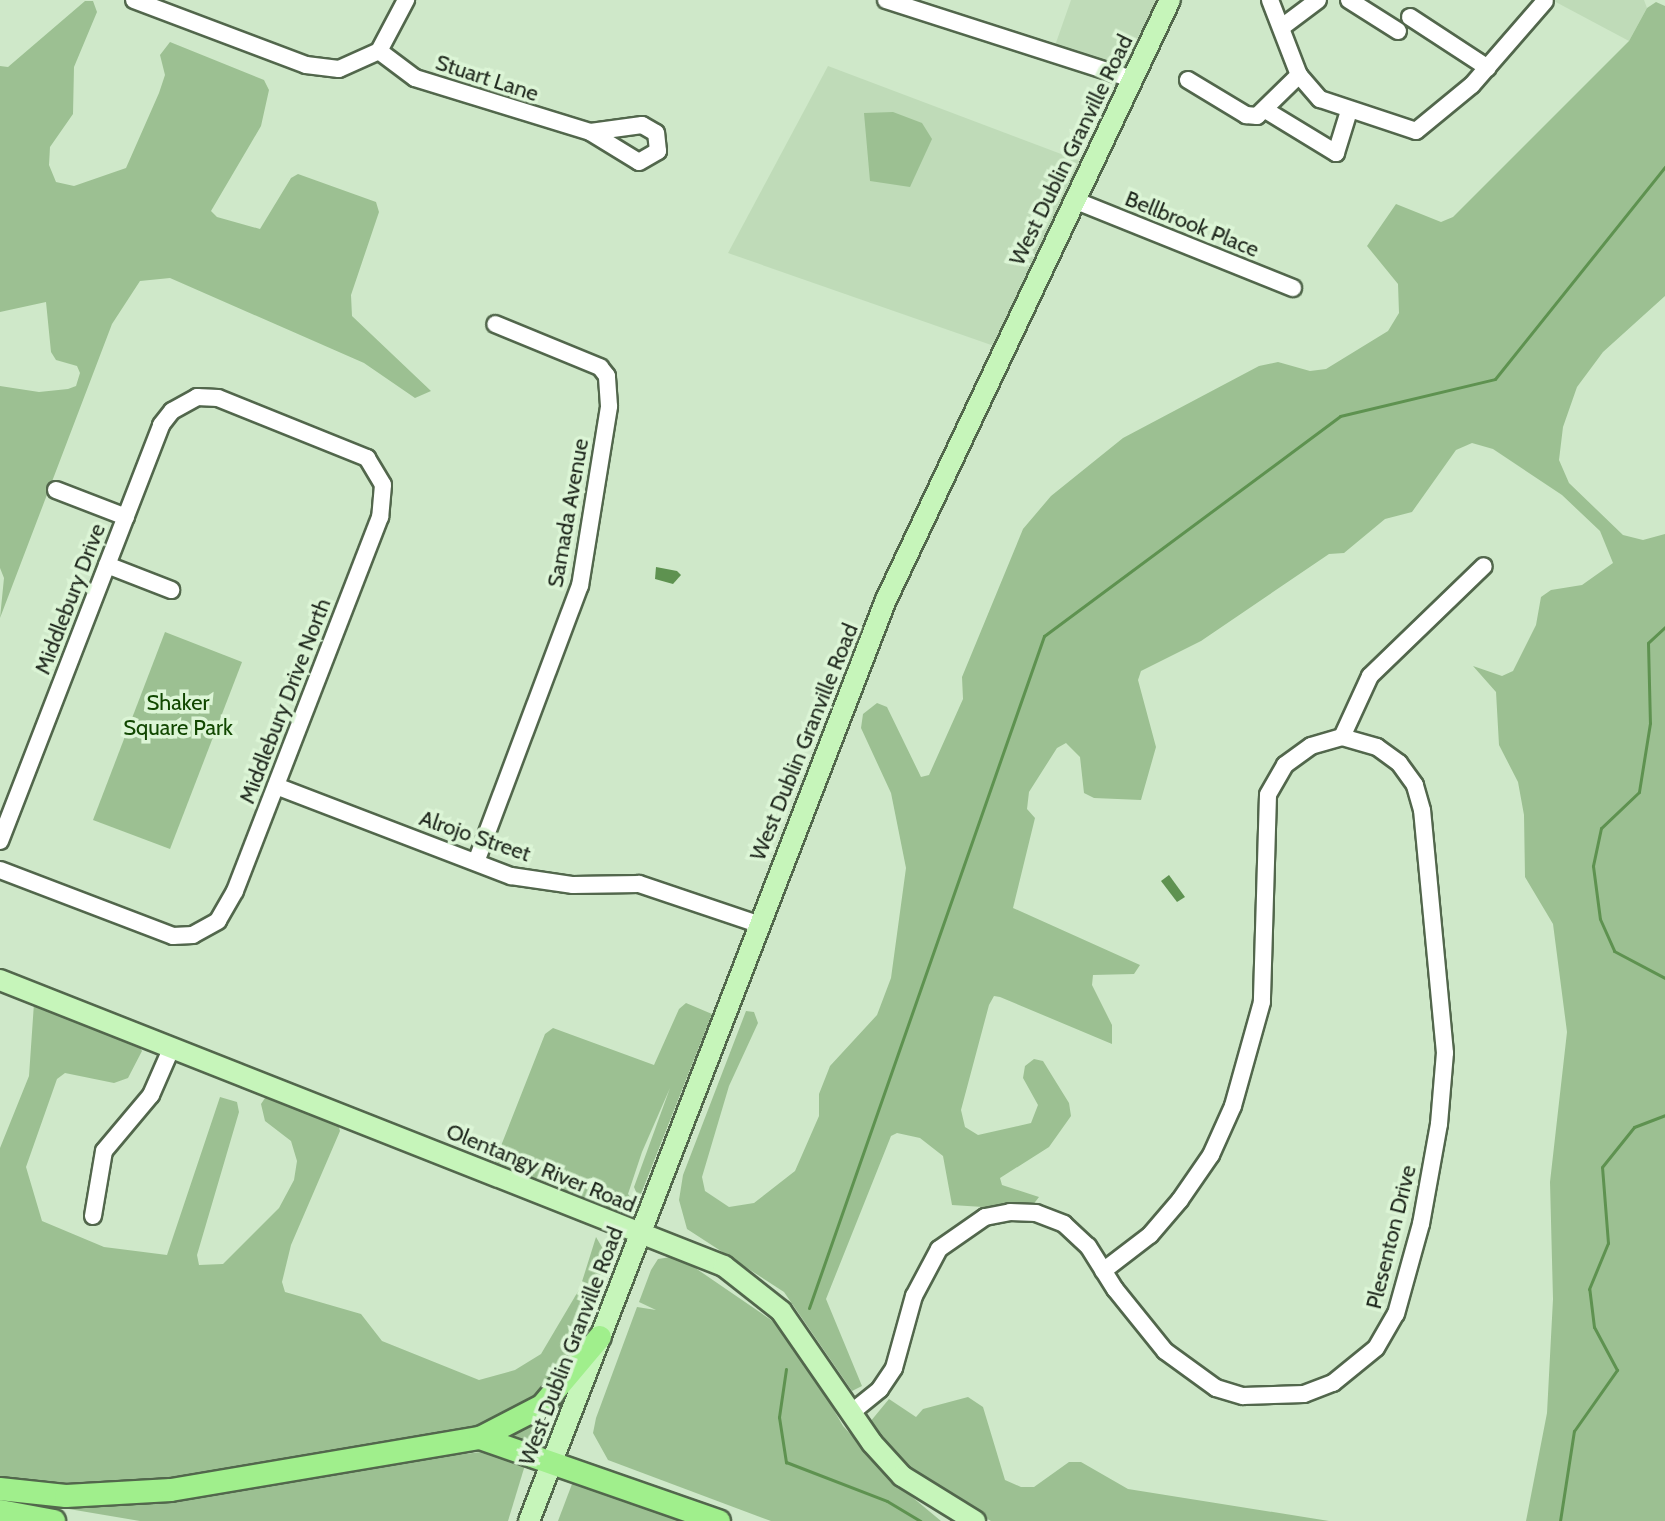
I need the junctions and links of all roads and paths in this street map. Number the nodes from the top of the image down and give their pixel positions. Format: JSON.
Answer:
{"nodes":[{"id":1,"x":134,"y":0,"type":"edge"},
{"id":2,"x":406,"y":0,"type":"edge"},
{"id":3,"x":886,"y":0,"type":"edge"},
{"id":4,"x":1170,"y":0,"type":"edge"},
{"id":5,"x":1270,"y":0,"type":"edge"},
{"id":6,"x":1318,"y":0,"type":"edge"},
{"id":7,"x":1349,"y":0,"type":"edge"},
{"id":8,"x":1545,"y":1,"type":"edge"},
{"id":9,"x":1410,"y":17,"type":"dead end"},
{"id":10,"x":1282,"y":27,"type":"junction"},
{"id":11,"x":1398,"y":31,"type":"dead end"},
{"id":12,"x":379,"y":51,"type":"junction"},
{"id":13,"x":1488,"y":68,"type":"junction"},
{"id":14,"x":1299,"y":75,"type":"junction"},
{"id":15,"x":1132,"y":79,"type":"junction"},
{"id":16,"x":1188,"y":80,"type":"dead end"},
{"id":17,"x":1267,"y":111,"type":"junction"},
{"id":18,"x":1349,"y":111,"type":"junction"},
{"id":19,"x":590,"y":132,"type":"dead end"},
{"id":20,"x":1074,"y":200,"type":"junction"},
{"id":21,"x":1293,"y":288,"type":"dead end"},
{"id":22,"x":495,"y":324,"type":"dead end"},
{"id":23,"x":379,"y":475,"type":"joint"},
{"id":24,"x":56,"y":490,"type":"dead end"},
{"id":25,"x":126,"y":517,"type":"junction"},
{"id":26,"x":107,"y":565,"type":"junction"},
{"id":27,"x":1484,"y":566,"type":"dead end"},
{"id":28,"x":171,"y":590,"type":"dead end"},
{"id":29,"x":1342,"y":737,"type":"junction"},
{"id":30,"x":276,"y":786,"type":"junction"},
{"id":31,"x":0,"y":841,"type":"edge"},
{"id":32,"x":476,"y":862,"type":"junction"},
{"id":33,"x":0,"y":870,"type":"edge"},
{"id":34,"x":758,"y":924,"type":"junction"},
{"id":35,"x":0,"y":980,"type":"edge"},
{"id":36,"x":172,"y":1047,"type":"junction"},
{"id":37,"x":93,"y":1216,"type":"dead end"},
{"id":38,"x":641,"y":1233,"type":"junction"},
{"id":39,"x":1103,"y":1271,"type":"junction"},
{"id":40,"x":600,"y":1337,"type":"junction"},
{"id":41,"x":852,"y":1412,"type":"junction"},
{"id":42,"x":480,"y":1438,"type":"junction"},
{"id":43,"x":553,"y":1460,"type":"junction"},
{"id":44,"x":0,"y":1489,"type":"edge"},
{"id":45,"x":0,"y":1511,"type":"edge"},
{"id":46,"x":54,"y":1521,"type":"edge"},
{"id":47,"x":529,"y":1521,"type":"edge"},
{"id":48,"x":719,"y":1521,"type":"edge"},
{"id":49,"x":975,"y":1521,"type":"edge"}],
"edges":[{"from":1,"to":12,"type":"street"},
{"from":2,"to":12,"type":"street"},
{"from":3,"to":15,"type":"street"},
{"from":4,"to":15,"type":"main road","name":"West Dublin Granville Road"},
{"from":5,"to":10,"type":"street"},
{"from":6,"to":10,"type":"street"},
{"from":7,"to":11,"type":"street"},
{"from":8,"to":13,"type":"street"},
{"from":9,"to":13,"type":"street"},
{"from":10,"to":14,"type":"street"},
{"from":12,"to":19,"type":"street","name":"Stuart Lane"},
{"from":13,"to":18,"type":"street"},
{"from":14,"to":17,"type":"street"},
{"from":14,"to":18,"type":"street"},
{"from":15,"to":20,"type":"main road","name":"West Dublin Granville Road"},
{"from":16,"to":17,"type":"street"},
{"from":17,"to":18,"type":"street"},
{"from":20,"to":21,"type":"street","name":"Bellbrook Place"},
{"from":20,"to":34,"type":"main road","name":"West Dublin Granville Road"},
{"from":22,"to":32,"type":"street","name":"Samada Avenue"},
{"from":23,"to":25,"type":"street","name":"Middlebury Drive"},
{"from":23,"to":30,"type":"street","name":"Middlebury Drive North"},
{"from":24,"to":25,"type":"street"},
{"from":25,"to":26,"type":"street","name":"Middlebury Drive"},
{"from":26,"to":28,"type":"street"},
{"from":26,"to":31,"type":"street","name":"Middlebury Drive"},
{"from":27,"to":29,"type":"street"},
{"from":29,"to":39,"type":"street"},
{"from":29,"to":39,"type":"street","name":"Plesenton Drive"},
{"from":30,"to":32,"type":"street","name":"Alrojo Street"},
{"from":30,"to":33,"type":"street","name":"Middlebury Drive North"},
{"from":32,"to":34,"type":"street","name":"Alrojo Street"},
{"from":34,"to":38,"type":"main road","name":"West Dublin Granville Road"},
{"from":35,"to":36,"type":"main road","name":"Olentangy River Road"},
{"from":36,"to":37,"type":"street"},
{"from":36,"to":38,"type":"main road","name":"Olentangy River Road"},
{"from":38,"to":40,"type":"main road","name":"West Dublin Granville Road"},
{"from":38,"to":41,"type":"main road","name":"Olentangy River Road"},
{"from":39,"to":41,"type":"street","name":"Plesenton Drive"},
{"from":40,"to":42,"type":"highway"},
{"from":40,"to":43,"type":"main road","name":"West Dublin Granville Road"},
{"from":41,"to":49,"type":"main road","name":"Olentangy River Road"},
{"from":42,"to":43,"type":"highway"},
{"from":42,"to":44,"type":"highway"},
{"from":43,"to":47,"type":"main road","name":"West Dublin Granville Road"},
{"from":43,"to":48,"type":"highway"},
{"from":45,"to":46,"type":"highway"}]}
